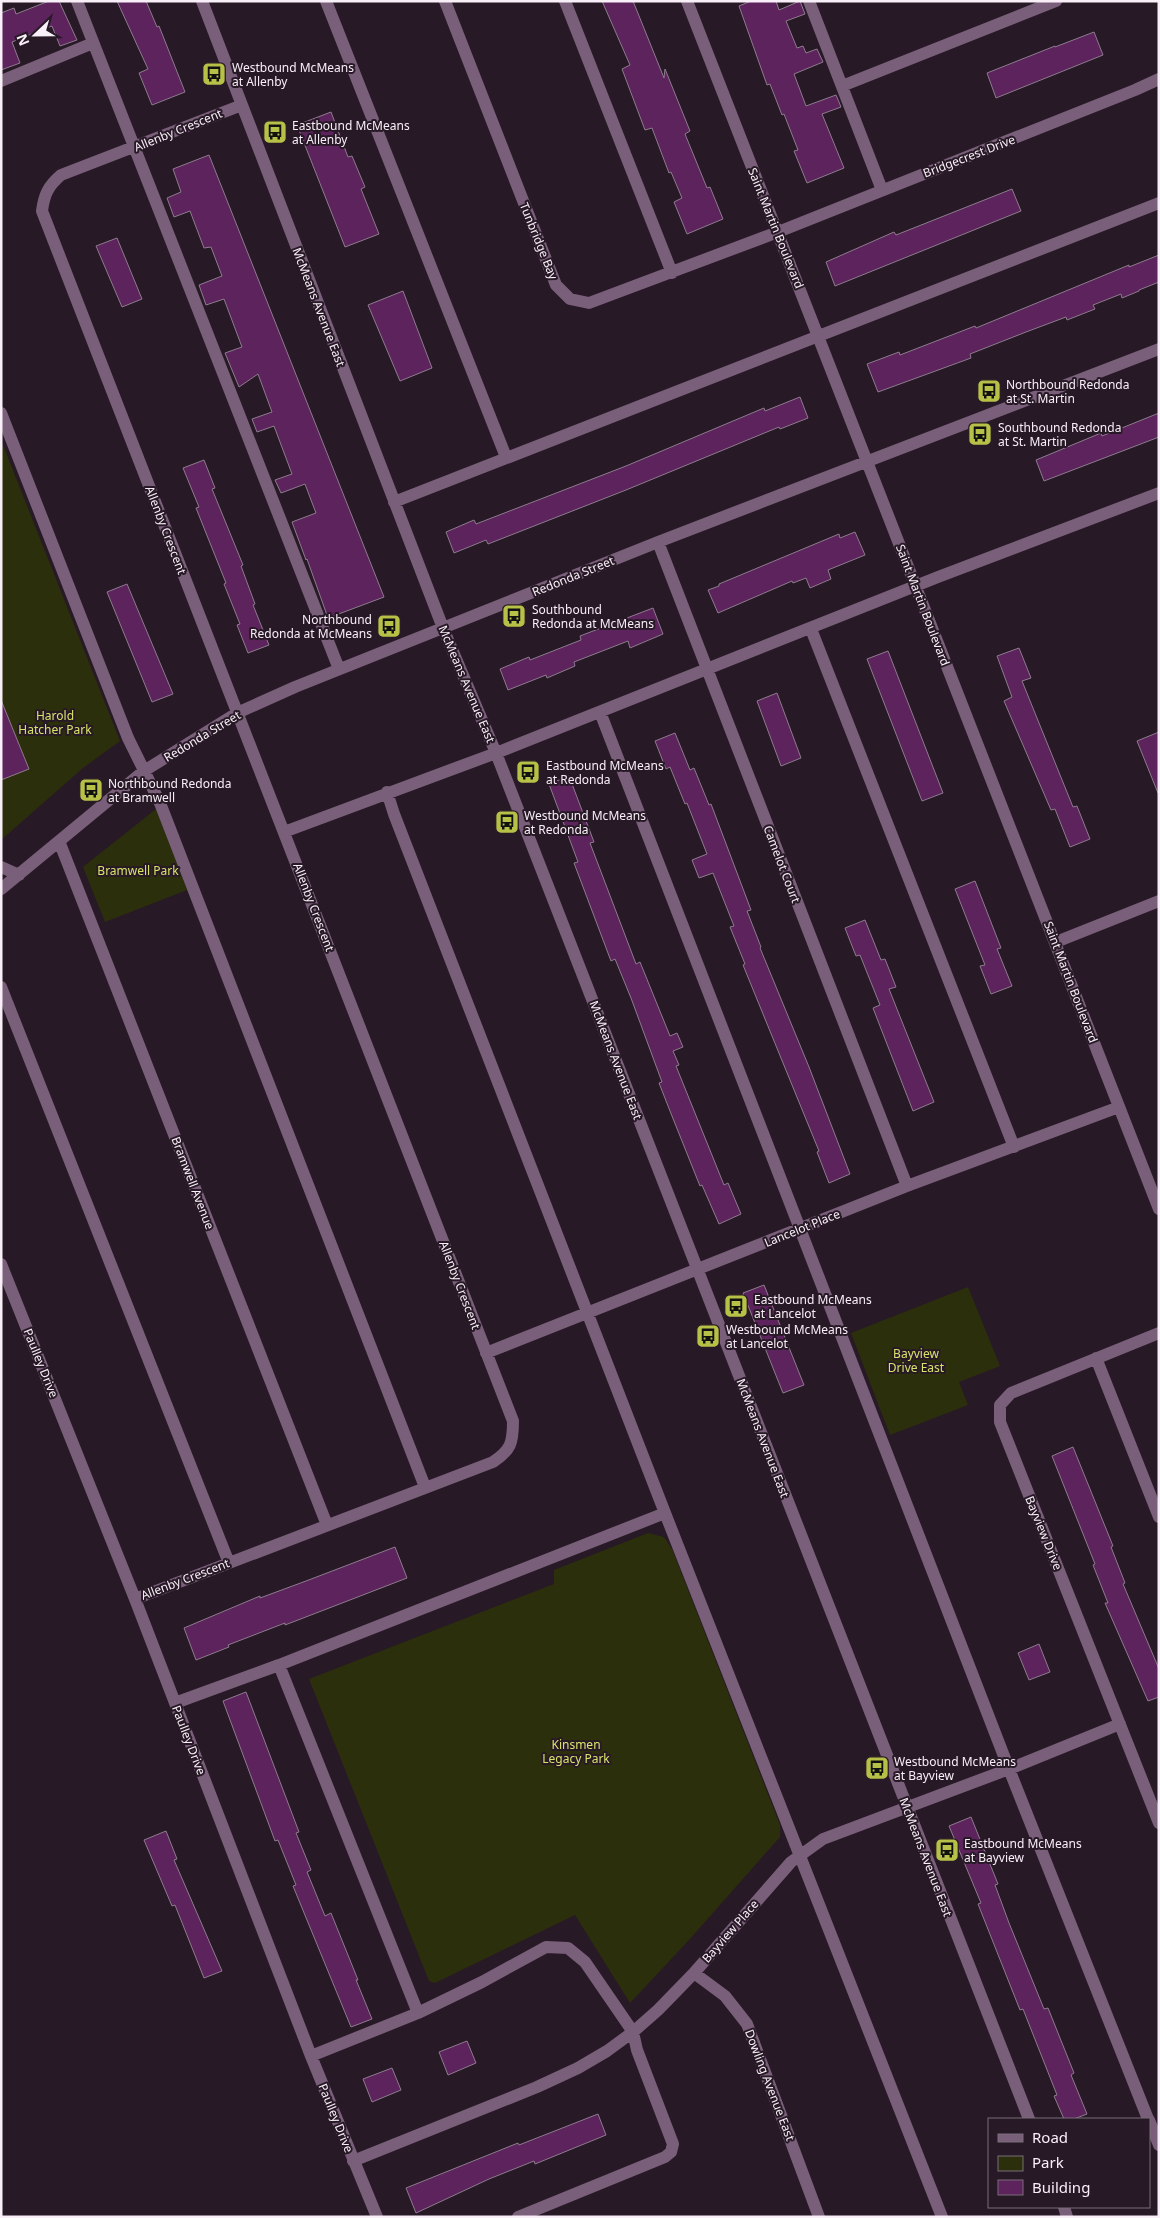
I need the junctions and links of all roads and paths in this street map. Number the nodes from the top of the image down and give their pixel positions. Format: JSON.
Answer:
{"nodes":[{"id":1,"x":77,"y":1,"type":"edge"},
{"id":2,"x":202,"y":1,"type":"edge"},
{"id":3,"x":326,"y":1,"type":"edge"},
{"id":4,"x":445,"y":1,"type":"edge"},
{"id":5,"x":565,"y":1,"type":"edge"},
{"id":6,"x":687,"y":1,"type":"edge"},
{"id":7,"x":809,"y":1,"type":"edge"},
{"id":8,"x":1056,"y":1,"type":"edge"},
{"id":9,"x":93,"y":43,"type":"junction"},
{"id":10,"x":1159,"y":79,"type":"edge"},
{"id":11,"x":1,"y":81,"type":"edge"},
{"id":12,"x":842,"y":86,"type":"junction"},
{"id":13,"x":242,"y":105,"type":"junction"},
{"id":14,"x":134,"y":148,"type":"junction"},
{"id":15,"x":882,"y":190,"type":"junction"},
{"id":16,"x":1159,"y":203,"type":"edge"},
{"id":17,"x":778,"y":232,"type":"junction"},
{"id":18,"x":672,"y":273,"type":"junction"},
{"id":19,"x":819,"y":336,"type":"junction"},
{"id":20,"x":1159,"y":349,"type":"edge"},
{"id":21,"x":1,"y":413,"type":"edge"},
{"id":22,"x":506,"y":457,"type":"junction"},
{"id":23,"x":867,"y":462,"type":"junction"},
{"id":24,"x":1159,"y":493,"type":"edge"},
{"id":25,"x":394,"y":502,"type":"junction"},
{"id":26,"x":658,"y":542,"type":"junction"},
{"id":27,"x":916,"y":586,"type":"junction"},
{"id":28,"x":443,"y":628,"type":"junction"},
{"id":29,"x":811,"y":629,"type":"junction"},
{"id":30,"x":338,"y":669,"type":"junction"},
{"id":31,"x":706,"y":670,"type":"junction"},
{"id":32,"x":600,"y":712,"type":"junction"},
{"id":33,"x":238,"y":713,"type":"junction"},
{"id":34,"x":496,"y":753,"type":"junction"},
{"id":35,"x":144,"y":771,"type":"junction"},
{"id":36,"x":387,"y":792,"type":"junction"},
{"id":37,"x":284,"y":832,"type":"junction"},
{"id":38,"x":59,"y":841,"type":"junction"},
{"id":39,"x":1,"y":867,"type":"edge"},
{"id":40,"x":19,"y":875,"type":"junction"},
{"id":41,"x":1,"y":890,"type":"edge"},
{"id":42,"x":1159,"y":901,"type":"edge"},
{"id":43,"x":1056,"y":942,"type":"junction"},
{"id":44,"x":1,"y":988,"type":"edge"},
{"id":45,"x":1120,"y":1107,"type":"junction"},
{"id":46,"x":1014,"y":1147,"type":"junction"},
{"id":47,"x":907,"y":1186,"type":"junction"},
{"id":48,"x":1159,"y":1210,"type":"edge"},
{"id":49,"x":799,"y":1229,"type":"junction"},
{"id":50,"x":1,"y":1264,"type":"edge"},
{"id":51,"x":697,"y":1270,"type":"junction"},
{"id":52,"x":588,"y":1313,"type":"junction"},
{"id":53,"x":1159,"y":1333,"type":"edge"},
{"id":54,"x":486,"y":1353,"type":"junction"},
{"id":55,"x":1096,"y":1358,"type":"junction"},
{"id":56,"x":426,"y":1487,"type":"junction"},
{"id":57,"x":665,"y":1513,"type":"junction"},
{"id":58,"x":1159,"y":1517,"type":"edge"},
{"id":59,"x":327,"y":1525,"type":"junction"},
{"id":60,"x":229,"y":1563,"type":"junction"},
{"id":61,"x":135,"y":1599,"type":"junction"},
{"id":62,"x":279,"y":1665,"type":"junction"},
{"id":63,"x":175,"y":1703,"type":"junction"},
{"id":64,"x":1120,"y":1724,"type":"junction"},
{"id":65,"x":1009,"y":1769,"type":"junction"},
{"id":66,"x":907,"y":1808,"type":"junction"},
{"id":67,"x":1159,"y":1824,"type":"edge"},
{"id":68,"x":799,"y":1856,"type":"junction"},
{"id":69,"x":694,"y":1973,"type":"junction"},
{"id":70,"x":418,"y":2013,"type":"junction"},
{"id":71,"x":633,"y":2032,"type":"junction"},
{"id":72,"x":312,"y":2056,"type":"junction"},
{"id":73,"x":1029,"y":2118,"type":"edge"},
{"id":74,"x":1148,"y":2118,"type":"edge"},
{"id":75,"x":1150,"y":2122,"type":"edge"},
{"id":76,"x":1159,"y":2145,"type":"edge"},
{"id":77,"x":353,"y":2161,"type":"junction"},
{"id":78,"x":377,"y":2217,"type":"edge"},
{"id":79,"x":518,"y":2217,"type":"edge"},
{"id":80,"x":819,"y":2217,"type":"edge"},
{"id":81,"x":942,"y":2217,"type":"edge"}],
"edges":[{"from":1,"to":9,"type":"street"},
{"from":2,"to":13,"type":"street","name":"McMeans Avenue East"},
{"from":3,"to":22,"type":"street"},
{"from":4,"to":18,"type":"street","name":"Tunbridge Bay"},
{"from":5,"to":18,"type":"street"},
{"from":6,"to":17,"type":"street","name":"Saint Martin Boulevard"},
{"from":7,"to":12,"type":"street"},
{"from":8,"to":12,"type":"street"},
{"from":9,"to":11,"type":"street"},
{"from":9,"to":14,"type":"street"},
{"from":10,"to":15,"type":"street","name":"Bridgecrest Drive"},
{"from":12,"to":15,"type":"street"},
{"from":13,"to":14,"type":"street","name":"Allenby Crescent"},
{"from":13,"to":25,"type":"street","name":"McMeans Avenue East"},
{"from":14,"to":30,"type":"street"},
{"from":14,"to":33,"type":"street","name":"Allenby Crescent"},
{"from":15,"to":17,"type":"street","name":"Bridgecrest Drive"},
{"from":16,"to":19,"type":"street"},
{"from":17,"to":18,"type":"street","name":"Tunbridge Bay"},
{"from":17,"to":19,"type":"street","name":"Saint Martin Boulevard"},
{"from":19,"to":22,"type":"street"},
{"from":19,"to":23,"type":"street","name":"Saint Martin Boulevard"},
{"from":20,"to":23,"type":"street","name":"Redonda Street"},
{"from":21,"to":35,"type":"street"},
{"from":22,"to":25,"type":"street"},
{"from":23,"to":26,"type":"street","name":"Redonda Street"},
{"from":23,"to":27,"type":"street","name":"Saint Martin Boulevard"},
{"from":24,"to":27,"type":"street"},
{"from":25,"to":28,"type":"street","name":"McMeans Avenue East"},
{"from":26,"to":28,"type":"street","name":"Redonda Street"},
{"from":26,"to":31,"type":"street","name":"Camelot Court"},
{"from":27,"to":29,"type":"street"},
{"from":27,"to":43,"type":"street","name":"Saint Martin Boulevard"},
{"from":28,"to":30,"type":"street","name":"Redonda Street"},
{"from":28,"to":34,"type":"street","name":"McMeans Avenue East"},
{"from":29,"to":31,"type":"street"},
{"from":29,"to":46,"type":"street"},
{"from":30,"to":33,"type":"street","name":"Redonda Street"},
{"from":31,"to":32,"type":"street"},
{"from":31,"to":47,"type":"street","name":"Camelot Court"},
{"from":32,"to":34,"type":"street"},
{"from":32,"to":49,"type":"street"},
{"from":33,"to":35,"type":"street","name":"Redonda Street"},
{"from":33,"to":37,"type":"street","name":"Allenby Crescent"},
{"from":34,"to":36,"type":"street"},
{"from":34,"to":51,"type":"street","name":"McMeans Avenue East"},
{"from":35,"to":38,"type":"street","name":"Redonda Street"},
{"from":35,"to":56,"type":"street"},
{"from":36,"to":37,"type":"street"},
{"from":36,"to":52,"type":"street"},
{"from":37,"to":54,"type":"street","name":"Allenby Crescent"},
{"from":38,"to":40,"type":"street","name":"Redonda Street"},
{"from":38,"to":59,"type":"street","name":"Bramwell Avenue"},
{"from":39,"to":40,"type":"street"},
{"from":40,"to":41,"type":"street","name":"Redonda Street"},
{"from":42,"to":43,"type":"street"},
{"from":43,"to":45,"type":"street","name":"Saint Martin Boulevard"},
{"from":44,"to":60,"type":"street"},
{"from":45,"to":46,"type":"street","name":"Lancelot Place"},
{"from":45,"to":48,"type":"street","name":"Saint Martin Boulevard"},
{"from":46,"to":47,"type":"street","name":"Lancelot Place"},
{"from":47,"to":49,"type":"street","name":"Lancelot Place"},
{"from":49,"to":51,"type":"street","name":"Lancelot Place"},
{"from":49,"to":65,"type":"street"},
{"from":50,"to":61,"type":"street","name":"Paulley Drive"},
{"from":51,"to":52,"type":"street","name":"Lancelot Place"},
{"from":51,"to":66,"type":"street","name":"McMeans Avenue East"},
{"from":52,"to":54,"type":"street","name":"Lancelot Place"},
{"from":52,"to":57,"type":"street"},
{"from":53,"to":55,"type":"street","name":"Bayview Drive"},
{"from":54,"to":56,"type":"street","name":"Allenby Crescent"},
{"from":55,"to":58,"type":"street"},
{"from":55,"to":64,"type":"street","name":"Bayview Drive"},
{"from":56,"to":59,"type":"street","name":"Allenby Crescent"},
{"from":57,"to":62,"type":"street"},
{"from":57,"to":68,"type":"street"},
{"from":59,"to":60,"type":"street","name":"Allenby Crescent"},
{"from":60,"to":61,"type":"street","name":"Allenby Crescent"},
{"from":61,"to":63,"type":"street","name":"Paulley Drive"},
{"from":62,"to":63,"type":"street"},
{"from":62,"to":70,"type":"street"},
{"from":63,"to":72,"type":"street","name":"Paulley Drive"},
{"from":64,"to":65,"type":"street","name":"Bayview Place"},
{"from":64,"to":67,"type":"street","name":"Bayview Drive"},
{"from":65,"to":66,"type":"street","name":"Bayview Place"},
{"from":65,"to":74,"type":"street"},
{"from":66,"to":68,"type":"street","name":"Bayview Place"},
{"from":66,"to":73,"type":"street","name":"McMeans Avenue East"},
{"from":68,"to":69,"type":"street","name":"Bayview Place"},
{"from":68,"to":81,"type":"street"},
{"from":69,"to":71,"type":"street","name":"Bayview Place"},
{"from":69,"to":80,"type":"street","name":"Dowling Avenue East"},
{"from":70,"to":71,"type":"street"},
{"from":70,"to":72,"type":"street"},
{"from":71,"to":77,"type":"street","name":"Bayview Place"},
{"from":71,"to":79,"type":"street"},
{"from":72,"to":77,"type":"street","name":"Paulley Drive"},
{"from":75,"to":76,"type":"street"},
{"from":77,"to":78,"type":"street","name":"Paulley Drive"}]}
